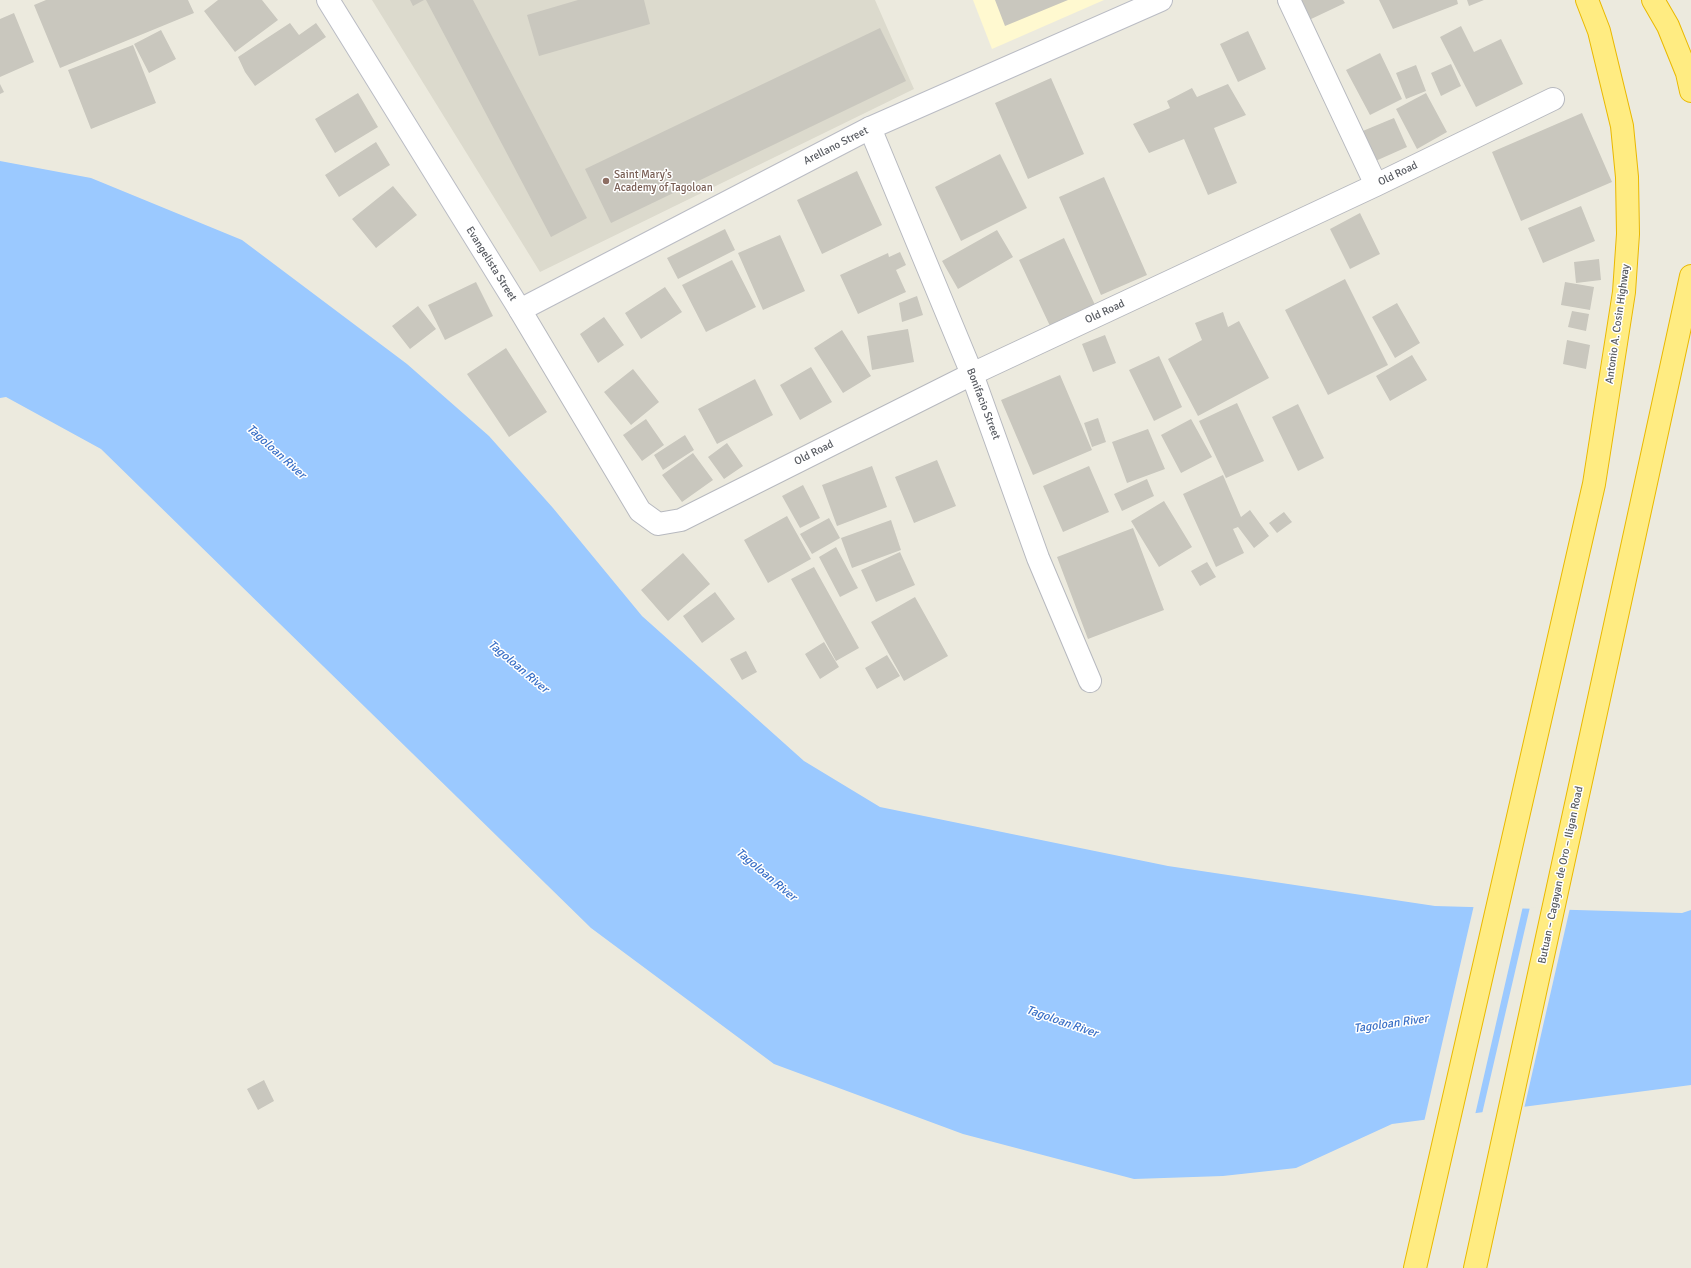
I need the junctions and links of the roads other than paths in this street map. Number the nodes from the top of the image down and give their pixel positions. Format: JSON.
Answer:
{"nodes":[{"id":1,"x":328,"y":0,"type":"edge"},
{"id":2,"x":1161,"y":0,"type":"edge"},
{"id":3,"x":1290,"y":0,"type":"edge"},
{"id":4,"x":1587,"y":0,"type":"edge"},
{"id":5,"x":1653,"y":0,"type":"edge"},
{"id":6,"x":1691,"y":91,"type":"edge"},
{"id":7,"x":1553,"y":99,"type":"dead end"},
{"id":8,"x":870,"y":128,"type":"junction"},
{"id":9,"x":1376,"y":185,"type":"junction"},
{"id":10,"x":1691,"y":276,"type":"edge"},
{"id":11,"x":520,"y":310,"type":"junction"},
{"id":12,"x":972,"y":374,"type":"junction"},
{"id":13,"x":658,"y":524,"type":"joint"},
{"id":14,"x":1090,"y":681,"type":"dead end"},
{"id":15,"x":1415,"y":1268,"type":"edge"},
{"id":16,"x":1475,"y":1268,"type":"edge"}],
"edges":[{"from":1,"to":11,"type":"street","name":"Evangelista Street"},
{"from":2,"to":8,"type":"street","name":"Arellano Street"},
{"from":3,"to":9,"type":"street"},
{"from":4,"to":15,"type":"highway","name":"Antonio A. Cosin Highway"},
{"from":5,"to":6,"type":"highway"},
{"from":7,"to":9,"type":"street","name":"Old Road"},
{"from":8,"to":11,"type":"street","name":"Arellano Street"},
{"from":8,"to":12,"type":"street","name":"Bonifacio Street"},
{"from":9,"to":12,"type":"street","name":"Old Road"},
{"from":10,"to":16,"type":"highway","name":"Butuan – Cagayan de Oro – Iligan Road"},
{"from":11,"to":13,"type":"street","name":"Evangelista Street"},
{"from":12,"to":13,"type":"street","name":"Old Road"},
{"from":12,"to":14,"type":"street","name":"Bonifacio Street"}]}
